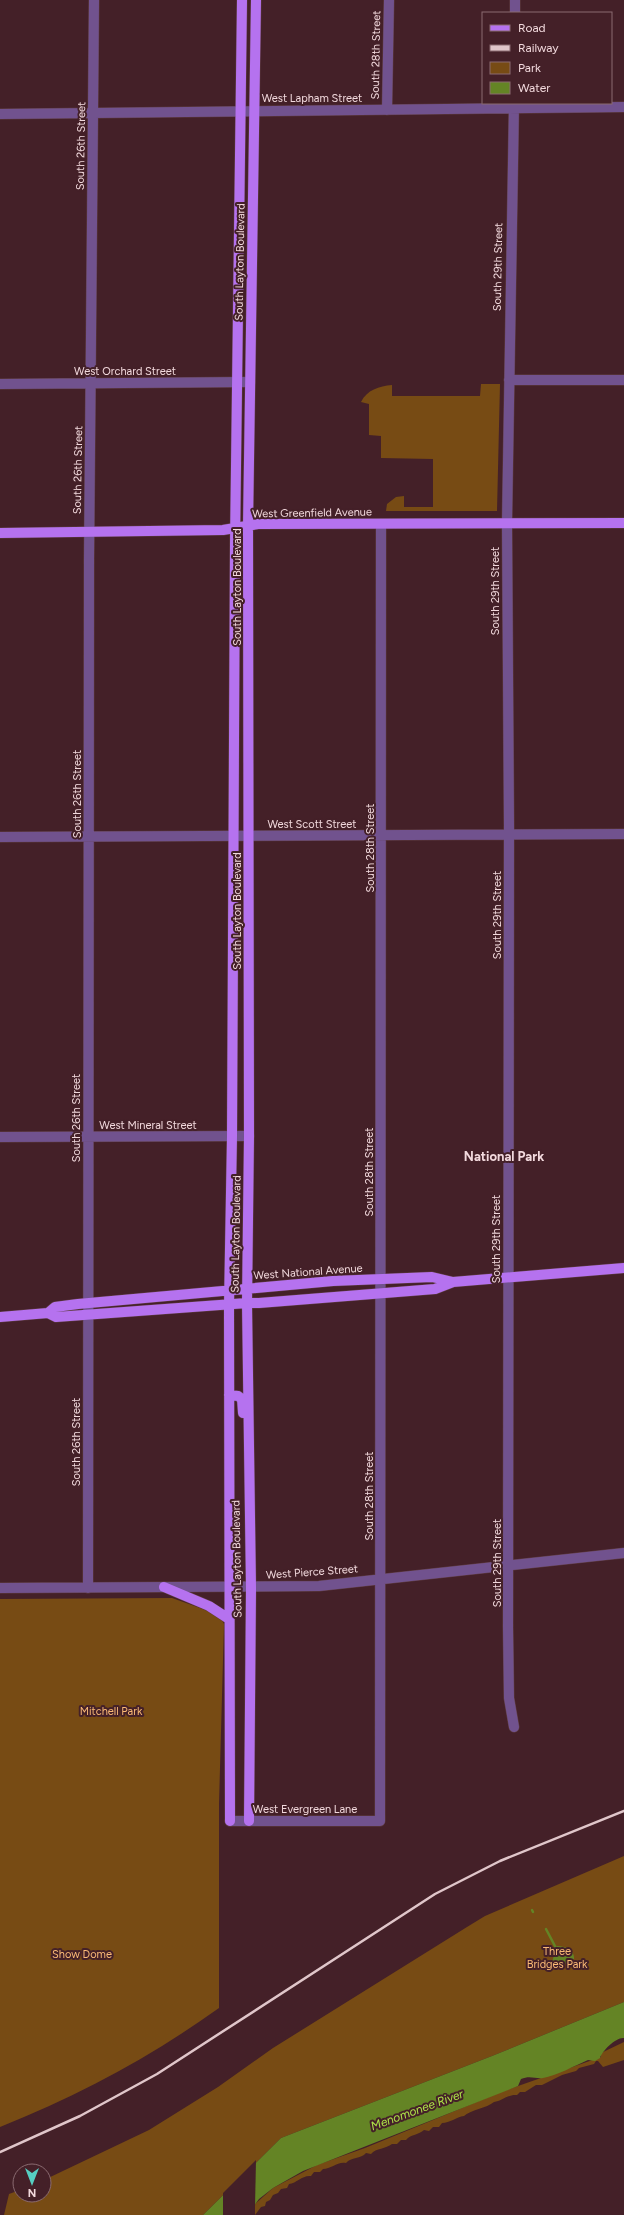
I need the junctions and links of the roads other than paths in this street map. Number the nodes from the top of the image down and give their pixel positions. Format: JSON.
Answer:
{"nodes":[{"id":1,"x":94,"y":0,"type":"edge"},
{"id":2,"x":242,"y":0,"type":"edge"},
{"id":3,"x":256,"y":0,"type":"edge"},
{"id":4,"x":389,"y":0,"type":"edge"},
{"id":5,"x":515,"y":0,"type":"edge"},
{"id":6,"x":515,"y":12,"type":"edge"},
{"id":7,"x":514,"y":106,"type":"edge"},
{"id":8,"x":624,"y":107,"type":"edge"},
{"id":9,"x":254,"y":110,"type":"junction"},
{"id":10,"x":387,"y":110,"type":"junction"},
{"id":11,"x":241,"y":111,"type":"junction"},
{"id":12,"x":93,"y":113,"type":"junction"},
{"id":13,"x":0,"y":114,"type":"edge"},
{"id":14,"x":509,"y":380,"type":"junction"},
{"id":15,"x":624,"y":380,"type":"edge"},
{"id":16,"x":238,"y":381,"type":"junction"},
{"id":17,"x":250,"y":382,"type":"junction"},
{"id":18,"x":90,"y":383,"type":"junction"},
{"id":19,"x":0,"y":384,"type":"edge"},
{"id":20,"x":507,"y":523,"type":"junction"},
{"id":21,"x":624,"y":523,"type":"edge"},
{"id":22,"x":381,"y":524,"type":"junction"},
{"id":23,"x":248,"y":526,"type":"junction"},
{"id":24,"x":235,"y":528,"type":"junction"},
{"id":25,"x":89,"y":532,"type":"junction"},
{"id":26,"x":0,"y":533,"type":"edge"},
{"id":27,"x":624,"y":834,"type":"edge"},
{"id":28,"x":509,"y":835,"type":"junction"},
{"id":29,"x":232,"y":836,"type":"junction"},
{"id":30,"x":250,"y":836,"type":"junction"},
{"id":31,"x":382,"y":836,"type":"junction"},
{"id":32,"x":89,"y":837,"type":"junction"},
{"id":33,"x":0,"y":838,"type":"edge"},
{"id":34,"x":232,"y":1136,"type":"junction"},
{"id":35,"x":249,"y":1136,"type":"junction"},
{"id":36,"x":0,"y":1137,"type":"edge"},
{"id":37,"x":88,"y":1137,"type":"junction"},
{"id":38,"x":624,"y":1268,"type":"edge"},
{"id":39,"x":508,"y":1278,"type":"junction"},
{"id":40,"x":381,"y":1280,"type":"junction"},
{"id":41,"x":454,"y":1282,"type":"junction"},
{"id":42,"x":248,"y":1289,"type":"junction"},
{"id":43,"x":229,"y":1291,"type":"junction"},
{"id":44,"x":381,"y":1294,"type":"junction"},
{"id":45,"x":88,"y":1303,"type":"junction"},
{"id":46,"x":247,"y":1303,"type":"junction"},
{"id":47,"x":229,"y":1305,"type":"junction"},
{"id":48,"x":48,"y":1313,"type":"junction"},
{"id":49,"x":0,"y":1316,"type":"edge"},
{"id":50,"x":88,"y":1316,"type":"junction"},
{"id":51,"x":229,"y":1395,"type":"junction"},
{"id":52,"x":248,"y":1442,"type":"junction"},
{"id":53,"x":624,"y":1553,"type":"edge"},
{"id":54,"x":509,"y":1566,"type":"junction"},
{"id":55,"x":381,"y":1578,"type":"junction"},
{"id":56,"x":164,"y":1587,"type":"junction"},
{"id":57,"x":229,"y":1587,"type":"junction"},
{"id":58,"x":0,"y":1588,"type":"edge"},
{"id":59,"x":88,"y":1588,"type":"junction"},
{"id":60,"x":250,"y":1588,"type":"junction"},
{"id":61,"x":229,"y":1619,"type":"junction"},
{"id":62,"x":514,"y":1727,"type":"dead end"},
{"id":63,"x":230,"y":1821,"type":"joint"},
{"id":64,"x":249,"y":1821,"type":"junction"},
{"id":65,"x":380,"y":1821,"type":"joint"}],
"edges":[{"from":1,"to":12,"type":"street","name":"South 26th Street"},
{"from":2,"to":11,"type":"main road","name":"South Layton Boulevard"},
{"from":3,"to":9,"type":"main road","name":"South Layton Boulevard"},
{"from":4,"to":10,"type":"street","name":"South 28th Street"},
{"from":5,"to":6,"type":"street"},
{"from":7,"to":8,"type":"street","name":"West Lapham Street"},
{"from":7,"to":10,"type":"street","name":"West Lapham Street"},
{"from":7,"to":14,"type":"street","name":"South 29th Street"},
{"from":9,"to":10,"type":"street","name":"West Lapham Street"},
{"from":9,"to":11,"type":"street","name":"West Lapham Street"},
{"from":9,"to":17,"type":"main road","name":"South Layton Boulevard"},
{"from":11,"to":12,"type":"street","name":"West Lapham Street"},
{"from":11,"to":16,"type":"main road","name":"South Layton Boulevard"},
{"from":12,"to":13,"type":"street","name":"West Lapham Street"},
{"from":12,"to":18,"type":"street","name":"South 26th Street"},
{"from":14,"to":15,"type":"street"},
{"from":14,"to":20,"type":"street","name":"South 29th Street"},
{"from":16,"to":17,"type":"street","name":"West Orchard Street"},
{"from":16,"to":18,"type":"street","name":"West Orchard Street"},
{"from":16,"to":24,"type":"main road","name":"South Layton Boulevard"},
{"from":17,"to":23,"type":"main road","name":"South Layton Boulevard"},
{"from":18,"to":19,"type":"street","name":"West Orchard Street"},
{"from":18,"to":25,"type":"street","name":"South 26th Street"},
{"from":20,"to":21,"type":"main road","name":"West Greenfield Avenue"},
{"from":20,"to":22,"type":"main road","name":"West Greenfield Avenue"},
{"from":20,"to":28,"type":"street","name":"South 29th Street"},
{"from":22,"to":23,"type":"main road","name":"West Greenfield Avenue"},
{"from":22,"to":31,"type":"street","name":"South 28th Street"},
{"from":23,"to":24,"type":"main road","name":"West Greenfield Avenue"},
{"from":23,"to":30,"type":"main road","name":"South Layton Boulevard"},
{"from":24,"to":25,"type":"main road","name":"West Greenfield Avenue"},
{"from":24,"to":29,"type":"main road","name":"South Layton Boulevard"},
{"from":25,"to":26,"type":"main road","name":"West Greenfield Avenue"},
{"from":25,"to":32,"type":"street","name":"South 26th Street"},
{"from":27,"to":28,"type":"street","name":"West Scott Street"},
{"from":28,"to":31,"type":"street","name":"West Scott Street"},
{"from":28,"to":39,"type":"street","name":"South 29th Street"},
{"from":29,"to":30,"type":"street","name":"West Scott Street"},
{"from":29,"to":32,"type":"street","name":"West Scott Street"},
{"from":29,"to":34,"type":"main road","name":"South Layton Boulevard"},
{"from":30,"to":31,"type":"street","name":"West Scott Street"},
{"from":30,"to":35,"type":"main road","name":"South Layton Boulevard"},
{"from":31,"to":40,"type":"street","name":"South 28th Street"},
{"from":32,"to":33,"type":"street","name":"West Scott Street"},
{"from":32,"to":37,"type":"street","name":"South 26th Street"},
{"from":34,"to":35,"type":"street","name":"West Mineral Street"},
{"from":34,"to":37,"type":"street","name":"West Mineral Street"},
{"from":34,"to":43,"type":"main road","name":"South Layton Boulevard"},
{"from":35,"to":42,"type":"main road","name":"South Layton Boulevard"},
{"from":36,"to":37,"type":"street","name":"West Mineral Street"},
{"from":37,"to":45,"type":"street","name":"South 26th Street"},
{"from":38,"to":39,"type":"main road","name":"West National Avenue"},
{"from":39,"to":41,"type":"main road","name":"West National Avenue"},
{"from":39,"to":54,"type":"street","name":"South 29th Street"},
{"from":40,"to":41,"type":"main road","name":"West National Avenue"},
{"from":40,"to":42,"type":"main road","name":"West National Avenue"},
{"from":40,"to":44,"type":"street","name":"South 28th Street"},
{"from":41,"to":44,"type":"main road","name":"West National Avenue"},
{"from":42,"to":43,"type":"main road","name":"West National Avenue"},
{"from":42,"to":46,"type":"main road","name":"South Layton Boulevard"},
{"from":43,"to":45,"type":"main road","name":"West National Avenue"},
{"from":43,"to":47,"type":"main road","name":"South Layton Boulevard"},
{"from":44,"to":46,"type":"main road","name":"West National Avenue"},
{"from":44,"to":55,"type":"street","name":"South 28th Street"},
{"from":45,"to":48,"type":"main road","name":"West National Avenue"},
{"from":45,"to":50,"type":"street","name":"South 26th Street"},
{"from":46,"to":47,"type":"main road","name":"West National Avenue"},
{"from":46,"to":52,"type":"main road","name":"South Layton Boulevard"},
{"from":47,"to":50,"type":"main road","name":"West National Avenue"},
{"from":47,"to":51,"type":"main road","name":"South Layton Boulevard"},
{"from":48,"to":49,"type":"main road","name":"West National Avenue"},
{"from":48,"to":50,"type":"main road","name":"West National Avenue"},
{"from":50,"to":59,"type":"street","name":"South 26th Street"},
{"from":51,"to":52,"type":"main road"},
{"from":51,"to":57,"type":"main road","name":"South Layton Boulevard"},
{"from":52,"to":60,"type":"main road","name":"South Layton Boulevard"},
{"from":53,"to":54,"type":"street","name":"West Pierce Street"},
{"from":54,"to":55,"type":"street","name":"West Pierce Street"},
{"from":54,"to":62,"type":"street","name":"South 29th Street"},
{"from":55,"to":60,"type":"street","name":"West Pierce Street"},
{"from":55,"to":65,"type":"street","name":"South 28th Street"},
{"from":56,"to":57,"type":"street","name":"West Pierce Street"},
{"from":56,"to":59,"type":"street","name":"West Pierce Street"},
{"from":56,"to":61,"type":"main road"},
{"from":57,"to":60,"type":"street","name":"West Pierce Street"},
{"from":57,"to":61,"type":"main road","name":"South Layton Boulevard"},
{"from":58,"to":59,"type":"street","name":"West Pierce Street"},
{"from":60,"to":64,"type":"main road","name":"South Layton Boulevard"},
{"from":61,"to":63,"type":"main road","name":"South Layton Boulevard"},
{"from":63,"to":64,"type":"street","name":"West Evergreen Lane"},
{"from":64,"to":65,"type":"street","name":"West Evergreen Lane"}]}
